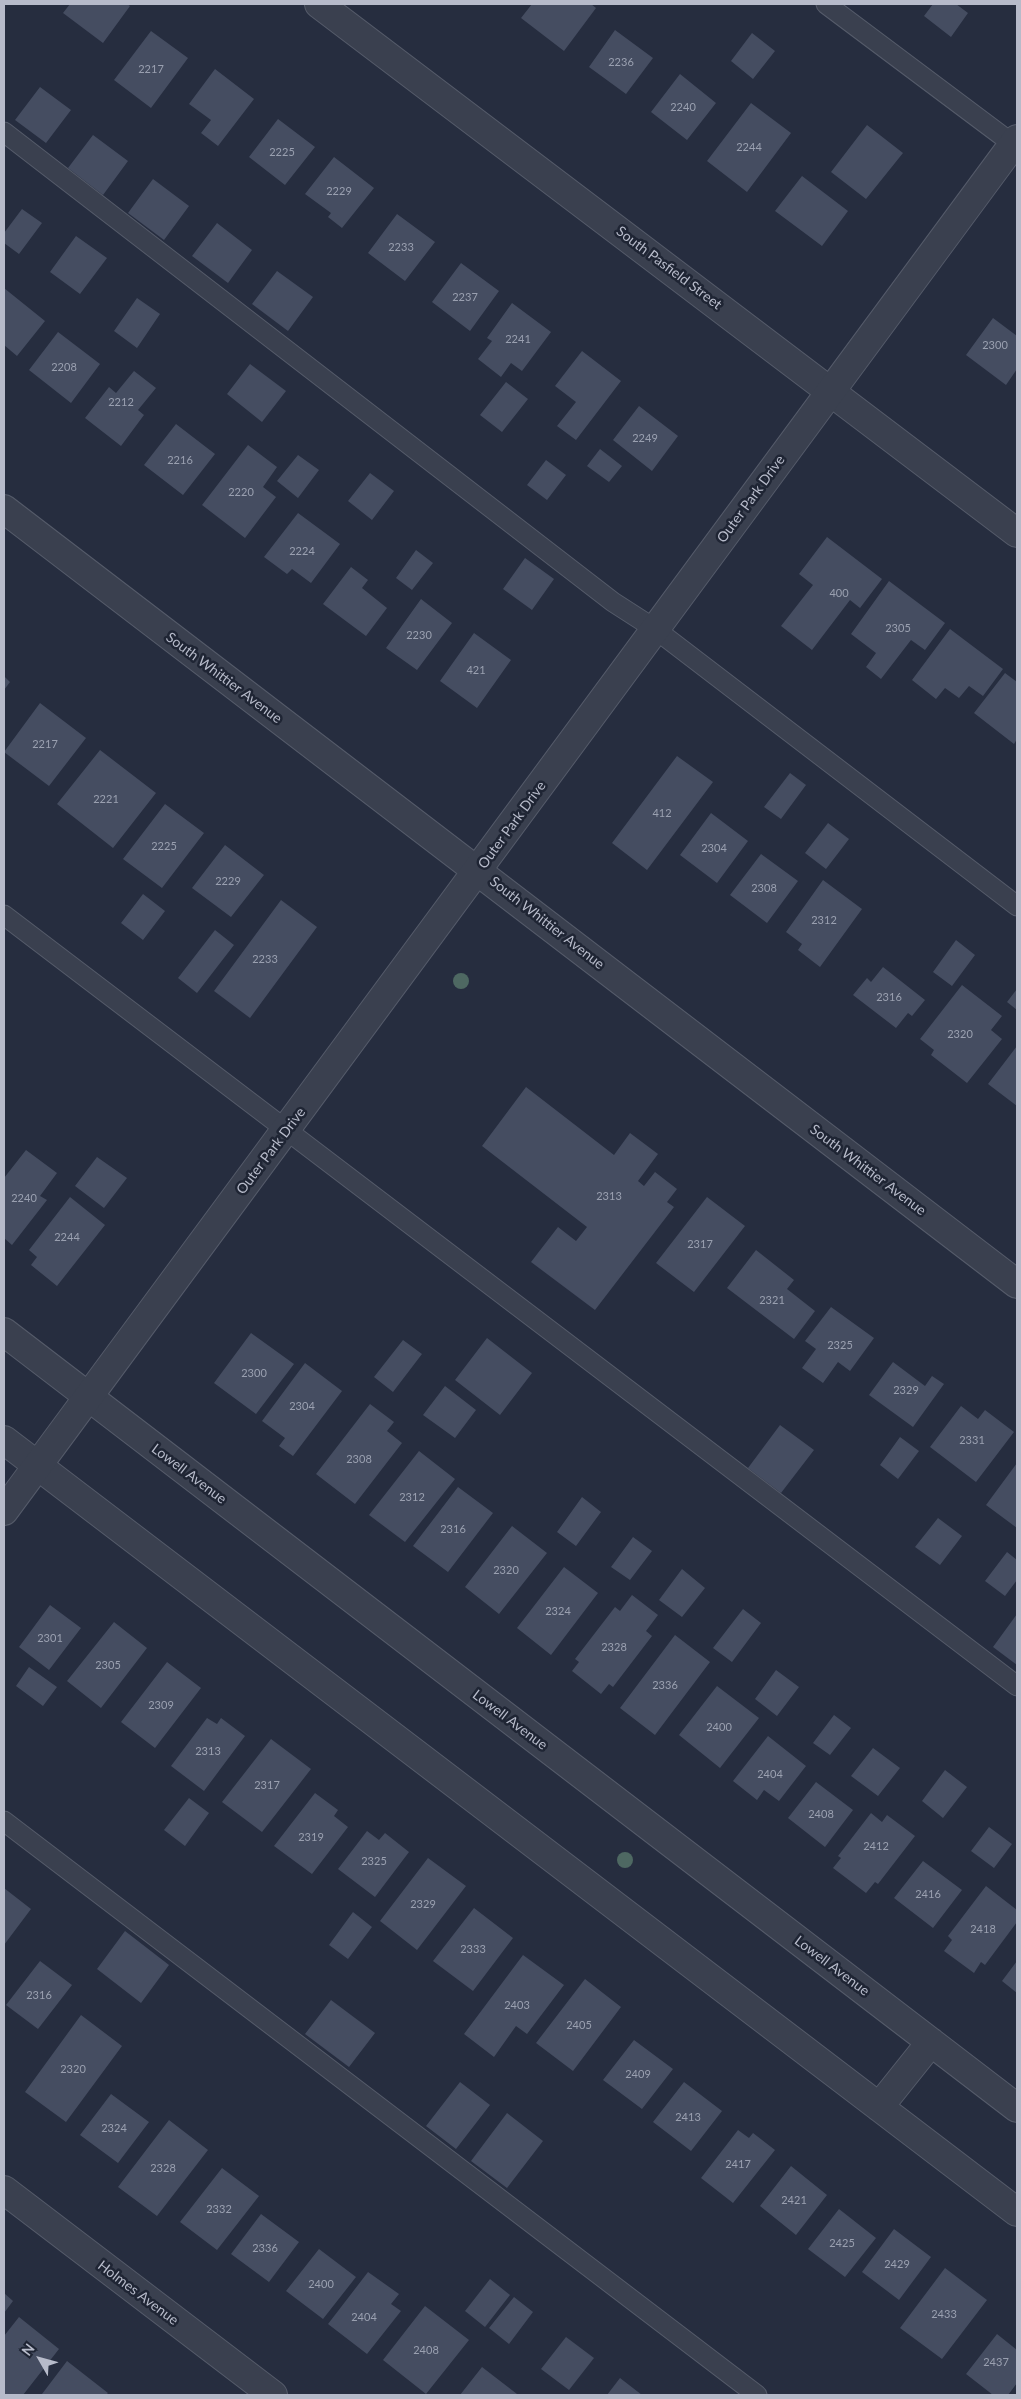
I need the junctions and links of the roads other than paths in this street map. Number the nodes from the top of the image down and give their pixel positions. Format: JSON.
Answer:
{"nodes":[{"id":1,"x":319,"y":4,"type":"edge"},
{"id":2,"x":826,"y":4,"type":"edge"},
{"id":3,"x":4,"y":132,"type":"edge"},
{"id":4,"x":1016,"y":143,"type":"edge"},
{"id":5,"x":830,"y":391,"type":"junction"},
{"id":6,"x":4,"y":509,"type":"edge"},
{"id":7,"x":1017,"y":533,"type":"edge"},
{"id":8,"x":655,"y":629,"type":"junction"},
{"id":9,"x":478,"y":870,"type":"junction"},
{"id":10,"x":1017,"y":906,"type":"edge"},
{"id":11,"x":4,"y":915,"type":"edge"},
{"id":12,"x":287,"y":1130,"type":"junction"},
{"id":13,"x":1017,"y":1284,"type":"edge"},
{"id":14,"x":4,"y":1332,"type":"edge"},
{"id":15,"x":88,"y":1397,"type":"junction"},
{"id":16,"x":4,"y":1440,"type":"edge"},
{"id":17,"x":37,"y":1465,"type":"junction"},
{"id":18,"x":4,"y":1511,"type":"edge"},
{"id":19,"x":1017,"y":1686,"type":"edge"},
{"id":20,"x":4,"y":1821,"type":"edge"},
{"id":21,"x":930,"y":2042,"type":"junction"},
{"id":22,"x":879,"y":2108,"type":"junction"},
{"id":23,"x":1017,"y":2108,"type":"edge"},
{"id":24,"x":4,"y":2190,"type":"edge"},
{"id":25,"x":1017,"y":2212,"type":"edge"},
{"id":26,"x":272,"y":2395,"type":"edge"},
{"id":27,"x":757,"y":2395,"type":"edge"}],
"edges":[{"from":1,"to":5,"type":"street","name":"South Pasfield Street"},
{"from":2,"to":4,"type":"lane"},
{"from":3,"to":8,"type":"lane"},
{"from":4,"to":5,"type":"street","name":"Outer Park Drive"},
{"from":5,"to":7,"type":"street","name":"South Pasfield Street"},
{"from":5,"to":8,"type":"street","name":"Outer Park Drive"},
{"from":6,"to":9,"type":"street","name":"South Whittier Avenue"},
{"from":8,"to":9,"type":"street","name":"Outer Park Drive"},
{"from":8,"to":10,"type":"lane"},
{"from":9,"to":12,"type":"street","name":"Outer Park Drive"},
{"from":9,"to":13,"type":"street","name":"South Whittier Avenue"},
{"from":11,"to":12,"type":"lane"},
{"from":12,"to":15,"type":"street","name":"Outer Park Drive"},
{"from":12,"to":19,"type":"lane"},
{"from":14,"to":15,"type":"street","name":"Lowell Avenue"},
{"from":15,"to":17,"type":"street","name":"Outer Park Drive"},
{"from":15,"to":21,"type":"street","name":"Lowell Avenue"},
{"from":16,"to":17,"type":"street"},
{"from":17,"to":18,"type":"street","name":"Outer Park Drive"},
{"from":17,"to":22,"type":"street"},
{"from":20,"to":27,"type":"lane"},
{"from":21,"to":22,"type":"street"},
{"from":21,"to":23,"type":"street","name":"Lowell Avenue"},
{"from":22,"to":25,"type":"street"},
{"from":24,"to":26,"type":"street","name":"Holmes Avenue"}]}
